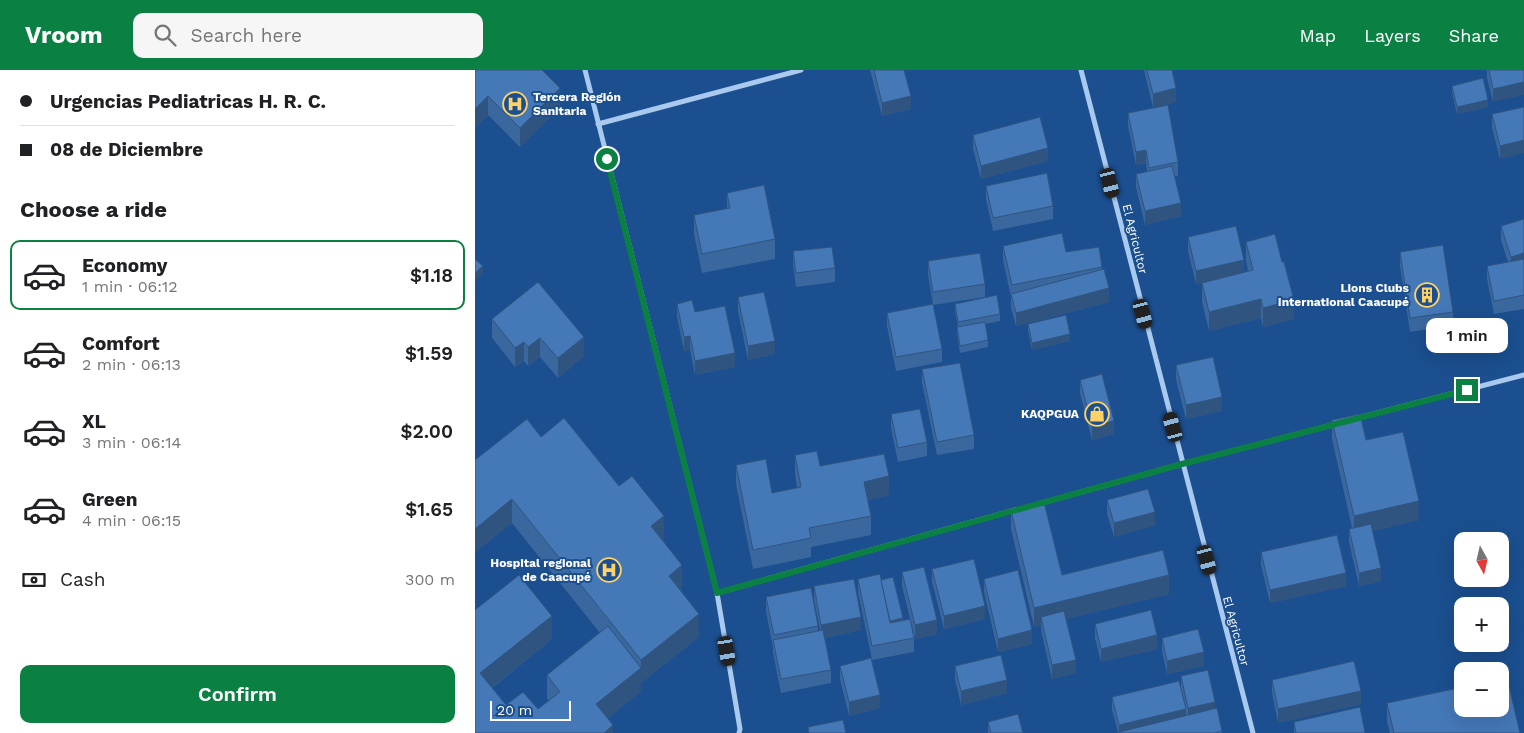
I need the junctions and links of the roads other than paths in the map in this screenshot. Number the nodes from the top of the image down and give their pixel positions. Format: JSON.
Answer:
{"nodes":[{"id":1,"x":585,"y":70,"type":"edge"},
{"id":2,"x":801,"y":70,"type":"edge"},
{"id":3,"x":1081,"y":70,"type":"edge"},
{"id":4,"x":598,"y":124,"type":"junction"},
{"id":5,"x":1524,"y":375,"type":"edge"},
{"id":6,"x":1182,"y":464,"type":"junction"},
{"id":7,"x":1030,"y":506,"type":"edge"},
{"id":8,"x":1021,"y":509,"type":"edge"},
{"id":9,"x":717,"y":593,"type":"junction"},
{"id":10,"x":740,"y":732,"type":"edge"},
{"id":11,"x":1253,"y":733,"type":"edge"}],
"edges":[{"from":1,"to":4,"type":"street"},
{"from":2,"to":4,"type":"street"},
{"from":3,"to":6,"type":"street","name":"El Agricultor"},
{"from":4,"to":9,"type":"street"},
{"from":5,"to":6,"type":"street"},
{"from":6,"to":7,"type":"street"},
{"from":6,"to":11,"type":"street","name":"El Agricultor"},
{"from":8,"to":9,"type":"street"},
{"from":9,"to":10,"type":"street"}]}
